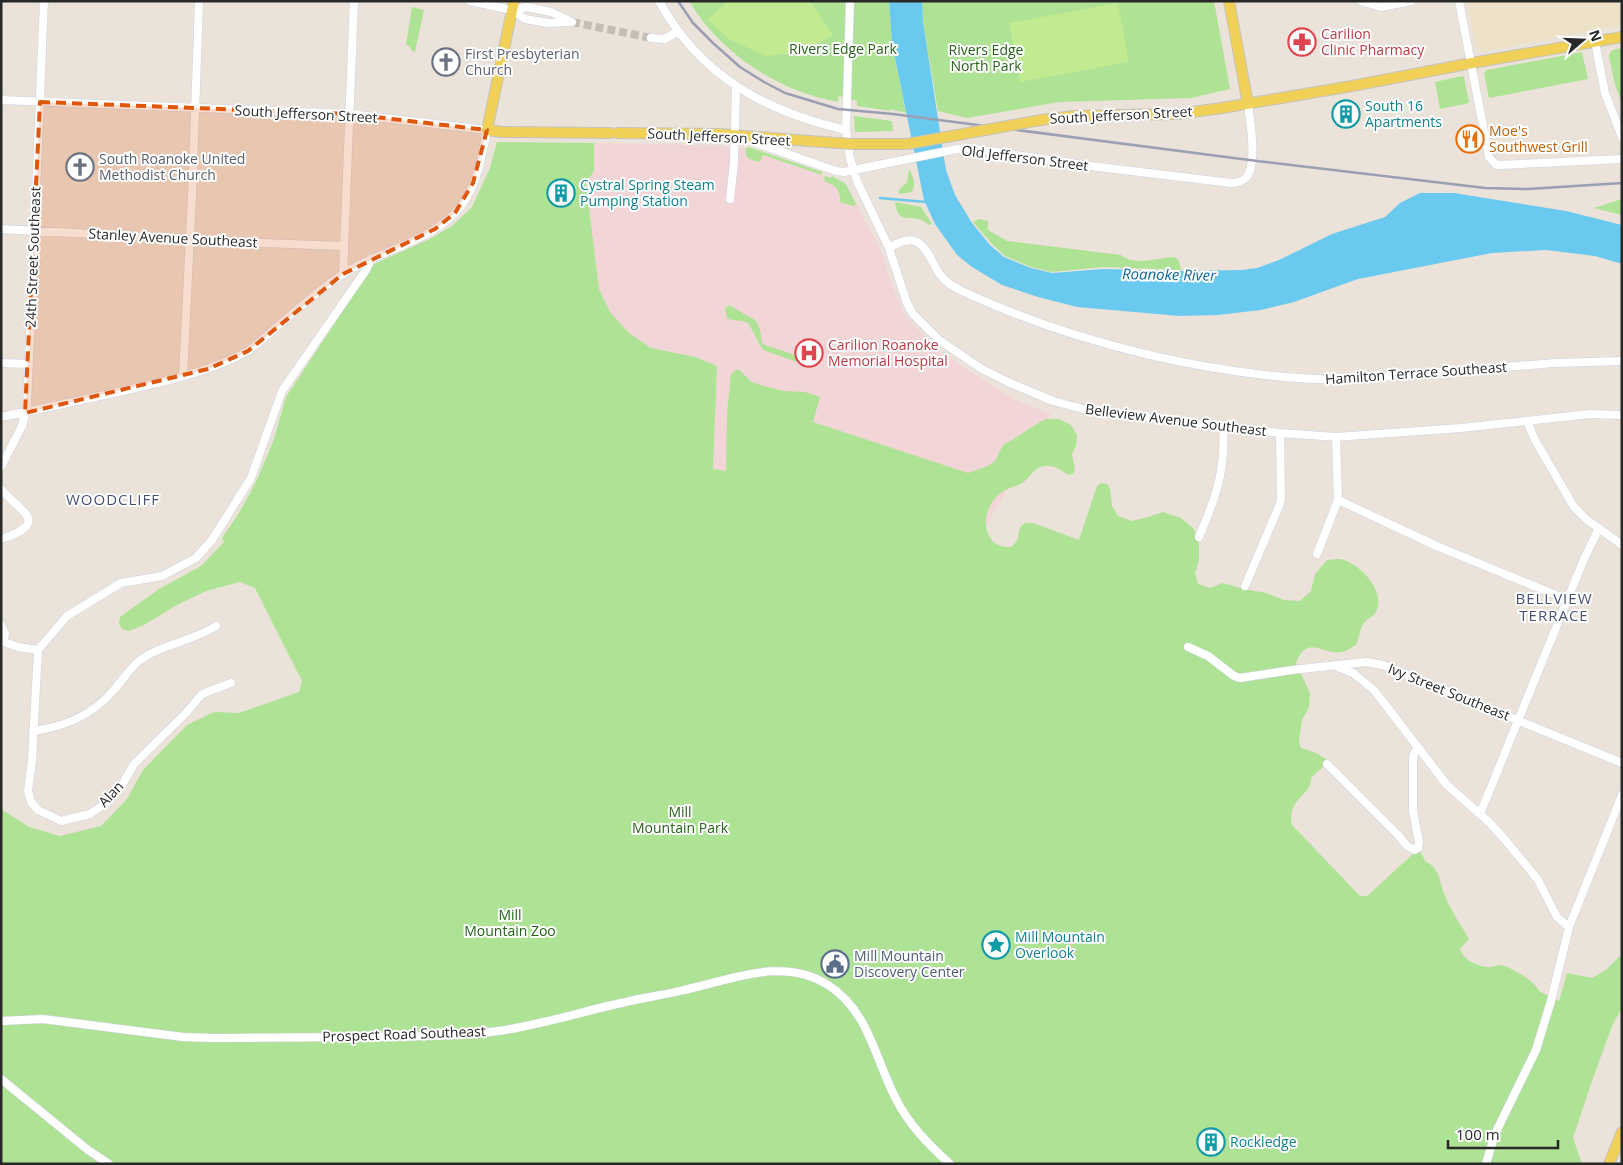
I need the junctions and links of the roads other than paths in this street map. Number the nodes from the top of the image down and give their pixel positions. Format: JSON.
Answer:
{"nodes":[{"id":1,"x":44,"y":1,"type":"edge"},
{"id":2,"x":199,"y":1,"type":"edge"},
{"id":3,"x":354,"y":1,"type":"edge"},
{"id":4,"x":470,"y":1,"type":"edge"},
{"id":5,"x":659,"y":1,"type":"edge"},
{"id":6,"x":850,"y":1,"type":"edge"},
{"id":7,"x":1229,"y":1,"type":"edge"},
{"id":8,"x":1361,"y":1,"type":"edge"},
{"id":9,"x":1411,"y":1,"type":"edge"},
{"id":10,"x":1460,"y":1,"type":"edge"},
{"id":11,"x":513,"y":5,"type":"edge"},
{"id":12,"x":678,"y":31,"type":"junction"},
{"id":13,"x":1622,"y":37,"type":"edge"},
{"id":14,"x":650,"y":38,"type":"tunnel mouth"},
{"id":15,"x":1595,"y":42,"type":"junction"},
{"id":16,"x":1472,"y":62,"type":"junction"},
{"id":17,"x":736,"y":87,"type":"junction"},
{"id":18,"x":1,"y":100,"type":"edge"},
{"id":19,"x":40,"y":102,"type":"junction"},
{"id":20,"x":1248,"y":104,"type":"junction"},
{"id":21,"x":195,"y":108,"type":"junction"},
{"id":22,"x":349,"y":114,"type":"junction"},
{"id":23,"x":487,"y":130,"type":"junction"},
{"id":24,"x":846,"y":130,"type":"junction"},
{"id":25,"x":734,"y":134,"type":"junction"},
{"id":26,"x":1622,"y":137,"type":"edge"},
{"id":27,"x":1622,"y":159,"type":"edge"},
{"id":28,"x":853,"y":170,"type":"junction"},
{"id":29,"x":730,"y":199,"type":"dead end"},
{"id":30,"x":1,"y":228,"type":"edge"},
{"id":31,"x":34,"y":230,"type":"junction"},
{"id":32,"x":189,"y":239,"type":"junction"},
{"id":33,"x":344,"y":246,"type":"junction"},
{"id":34,"x":889,"y":248,"type":"junction"},
{"id":35,"x":371,"y":259,"type":"junction"},
{"id":36,"x":343,"y":274,"type":"junction"},
{"id":37,"x":1622,"y":361,"type":"edge"},
{"id":38,"x":1,"y":363,"type":"edge"},
{"id":39,"x":28,"y":364,"type":"junction"},
{"id":40,"x":183,"y":376,"type":"junction"},
{"id":41,"x":25,"y":413,"type":"junction"},
{"id":42,"x":1622,"y":416,"type":"edge"},
{"id":43,"x":1,"y":417,"type":"edge"},
{"id":44,"x":1527,"y":421,"type":"junction"},
{"id":45,"x":1223,"y":426,"type":"junction"},
{"id":46,"x":1280,"y":433,"type":"junction"},
{"id":47,"x":1336,"y":437,"type":"junction"},
{"id":48,"x":1,"y":467,"type":"edge"},
{"id":49,"x":1,"y":489,"type":"edge"},
{"id":50,"x":1338,"y":500,"type":"junction"},
{"id":51,"x":1599,"y":528,"type":"junction"},
{"id":52,"x":1199,"y":537,"type":"dead end"},
{"id":53,"x":1,"y":539,"type":"edge"},
{"id":54,"x":1622,"y":545,"type":"edge"},
{"id":55,"x":1317,"y":554,"type":"dead end"},
{"id":56,"x":1246,"y":586,"type":"dead end"},
{"id":57,"x":1568,"y":600,"type":"junction"},
{"id":58,"x":1,"y":625,"type":"edge"},
{"id":59,"x":216,"y":626,"type":"dead end"},
{"id":60,"x":2,"y":643,"type":"edge"},
{"id":61,"x":1188,"y":647,"type":"dead end"},
{"id":62,"x":38,"y":650,"type":"junction"},
{"id":63,"x":1336,"y":666,"type":"junction"},
{"id":64,"x":231,"y":683,"type":"dead end"},
{"id":65,"x":1518,"y":721,"type":"junction"},
{"id":66,"x":33,"y":731,"type":"junction"},
{"id":67,"x":1417,"y":748,"type":"junction"},
{"id":68,"x":1622,"y":763,"type":"edge"},
{"id":69,"x":1327,"y":764,"type":"dead end"},
{"id":70,"x":1622,"y":795,"type":"edge"},
{"id":71,"x":1480,"y":814,"type":"junction"},
{"id":72,"x":1570,"y":927,"type":"junction"},
{"id":73,"x":1,"y":1021,"type":"edge"},
{"id":74,"x":1,"y":1079,"type":"edge"},
{"id":75,"x":1622,"y":1132,"type":"edge"},
{"id":76,"x":109,"y":1164,"type":"edge"},
{"id":77,"x":950,"y":1164,"type":"edge"},
{"id":78,"x":1486,"y":1164,"type":"edge"},
{"id":79,"x":1609,"y":1164,"type":"edge"}],
"edges":[{"from":1,"to":19,"type":"street","name":"24th Street Southeast"},
{"from":2,"to":21,"type":"street"},
{"from":3,"to":22,"type":"street"},
{"from":4,"to":11,"type":"street"},
{"from":5,"to":12,"type":"street"},
{"from":6,"to":24,"type":"street","name":"Belleview Avenue Southeast"},
{"from":7,"to":20,"type":"main road"},
{"from":8,"to":9,"type":"street"},
{"from":10,"to":16,"type":"street"},
{"from":11,"to":11,"type":"street"},
{"from":11,"to":23,"type":"main road"},
{"from":12,"to":14,"type":"street"},
{"from":12,"to":17,"type":"street"},
{"from":13,"to":15,"type":"main road","name":"South Jefferson Street"},
{"from":15,"to":16,"type":"main road","name":"South Jefferson Street"},
{"from":15,"to":26,"type":"street"},
{"from":16,"to":20,"type":"main road","name":"South Jefferson Street"},
{"from":16,"to":27,"type":"street"},
{"from":17,"to":24,"type":"street"},
{"from":17,"to":25,"type":"street"},
{"from":18,"to":19,"type":"street","name":"South Jefferson Street"},
{"from":19,"to":21,"type":"street","name":"South Jefferson Street"},
{"from":19,"to":31,"type":"street","name":"24th Street Southeast"},
{"from":20,"to":25,"type":"main road","name":"South Jefferson Street","bridge":true},
{"from":20,"to":28,"type":"street","name":"Old Jefferson Street"},
{"from":21,"to":22,"type":"street","name":"South Jefferson Street"},
{"from":21,"to":32,"type":"street"},
{"from":22,"to":23,"type":"street","name":"South Jefferson Street"},
{"from":22,"to":33,"type":"street"},
{"from":23,"to":25,"type":"main road","name":"South Jefferson Street"},
{"from":23,"to":35,"type":"street"},
{"from":24,"to":28,"type":"street","name":"Belleview Avenue Southeast"},
{"from":25,"to":28,"type":"street","name":"Old Jefferson Street"},
{"from":25,"to":29,"type":"street"},
{"from":28,"to":34,"type":"street","name":"Belleview Avenue Southeast"},
{"from":30,"to":31,"type":"street","name":"Stanley Avenue Southeast"},
{"from":31,"to":32,"type":"street","name":"Stanley Avenue Southeast"},
{"from":31,"to":39,"type":"street","name":"24th Street Southeast"},
{"from":32,"to":33,"type":"street","name":"Stanley Avenue Southeast"},
{"from":32,"to":40,"type":"street"},
{"from":33,"to":36,"type":"street"},
{"from":34,"to":37,"type":"street","name":"Hamilton Terrace Southeast"},
{"from":34,"to":45,"type":"street","name":"Belleview Avenue Southeast"},
{"from":35,"to":36,"type":"street"},
{"from":35,"to":62,"type":"street"},
{"from":36,"to":40,"type":"street"},
{"from":38,"to":39,"type":"street"},
{"from":39,"to":41,"type":"street","name":"24th Street Southeast"},
{"from":40,"to":41,"type":"street"},
{"from":41,"to":43,"type":"street"},
{"from":41,"to":48,"type":"street","name":"24th Street Southeast"},
{"from":42,"to":44,"type":"street","name":"Belleview Avenue Southeast"},
{"from":44,"to":47,"type":"street","name":"Belleview Avenue Southeast"},
{"from":44,"to":51,"type":"street"},
{"from":45,"to":46,"type":"street","name":"Belleview Avenue Southeast"},
{"from":45,"to":52,"type":"street"},
{"from":46,"to":47,"type":"street","name":"Belleview Avenue Southeast"},
{"from":46,"to":56,"type":"street"},
{"from":47,"to":50,"type":"street"},
{"from":49,"to":53,"type":"street"},
{"from":50,"to":55,"type":"street"},
{"from":50,"to":57,"type":"street"},
{"from":51,"to":54,"type":"street"},
{"from":51,"to":57,"type":"street"},
{"from":57,"to":65,"type":"street"},
{"from":58,"to":60,"type":"street"},
{"from":59,"to":66,"type":"street"},
{"from":60,"to":62,"type":"street"},
{"from":61,"to":63,"type":"street","name":"Ivy Street Southeast"},
{"from":62,"to":66,"type":"street"},
{"from":63,"to":65,"type":"street","name":"Ivy Street Southeast"},
{"from":63,"to":67,"type":"street"},
{"from":64,"to":66,"type":"street","name":"Alan"},
{"from":65,"to":68,"type":"street","name":"Ivy Street Southeast"},
{"from":65,"to":71,"type":"street"},
{"from":67,"to":69,"type":"street"},
{"from":67,"to":71,"type":"street"},
{"from":70,"to":72,"type":"street"},
{"from":71,"to":72,"type":"street"},
{"from":72,"to":78,"type":"street"},
{"from":73,"to":77,"type":"street","name":"Prospect Road Southeast"},
{"from":74,"to":76,"type":"street"},
{"from":75,"to":79,"type":"main road"}]}
